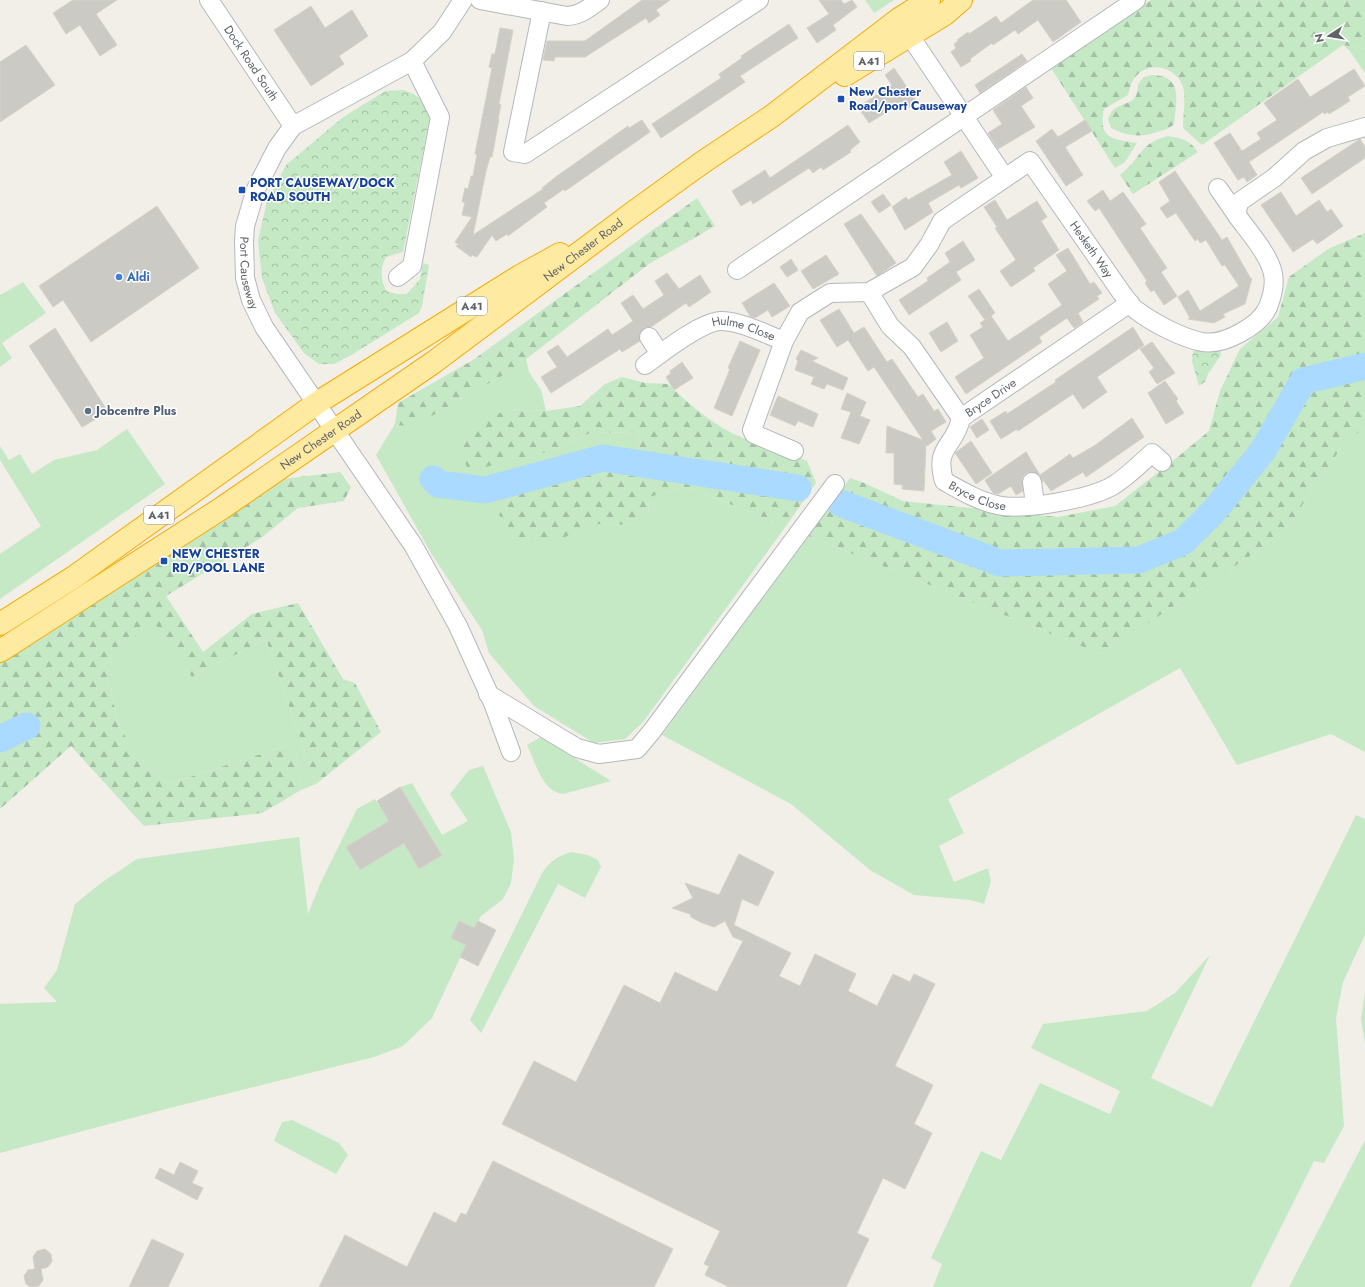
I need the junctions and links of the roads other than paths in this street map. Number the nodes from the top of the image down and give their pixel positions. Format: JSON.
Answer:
{"nodes":[{"id":1,"x":208,"y":0,"type":"edge"},
{"id":2,"x":462,"y":0,"type":"edge"},
{"id":3,"x":480,"y":0,"type":"edge"},
{"id":4,"x":600,"y":0,"type":"edge"},
{"id":5,"x":760,"y":0,"type":"edge"},
{"id":6,"x":929,"y":0,"type":"edge"},
{"id":7,"x":961,"y":0,"type":"edge"},
{"id":8,"x":1136,"y":0,"type":"edge"},
{"id":9,"x":542,"y":11,"type":"junction"},
{"id":10,"x":904,"y":27,"type":"junction"},
{"id":11,"x":412,"y":61,"type":"junction"},
{"id":12,"x":964,"y":117,"type":"junction"},
{"id":13,"x":293,"y":126,"type":"junction"},
{"id":14,"x":1365,"y":127,"type":"edge"},
{"id":15,"x":1005,"y":178,"type":"junction"},
{"id":16,"x":1218,"y":188,"type":"dead end"},
{"id":17,"x":631,"y":214,"type":"junction"},
{"id":18,"x":1238,"y":217,"type":"junction"},
{"id":19,"x":737,"y":270,"type":"dead end"},
{"id":20,"x":398,"y":277,"type":"dead end"},
{"id":21,"x":869,"y":292,"type":"junction"},
{"id":22,"x":1130,"y":303,"type":"junction"},
{"id":23,"x":649,"y":337,"type":"dead end"},
{"id":24,"x":784,"y":341,"type":"junction"},
{"id":25,"x":660,"y":354,"type":"junction"},
{"id":26,"x":645,"y":365,"type":"dead end"},
{"id":27,"x":317,"y":403,"type":"junction"},
{"id":28,"x":961,"y":418,"type":"junction"},
{"id":29,"x":335,"y":430,"type":"junction"},
{"id":30,"x":794,"y":451,"type":"dead end"},
{"id":31,"x":1162,"y":462,"type":"dead end"},
{"id":32,"x":1032,"y":482,"type":"dead end"},
{"id":33,"x":835,"y":484,"type":"dead end"},
{"id":34,"x":1035,"y":504,"type":"junction"},
{"id":35,"x":0,"y":624,"type":"edge"},
{"id":36,"x":0,"y":651,"type":"edge"},
{"id":37,"x":488,"y":694,"type":"junction"},
{"id":38,"x":511,"y":752,"type":"dead end"}],
"edges":[{"from":1,"to":13,"type":"street","name":"Dock Road South"},
{"from":2,"to":11,"type":"street","name":"Port Causeway"},
{"from":3,"to":9,"type":"street"},
{"from":4,"to":9,"type":"street"},
{"from":5,"to":9,"type":"street"},
{"from":6,"to":10,"type":"highway","name":"New Chester Road","number":"A41"},
{"from":7,"to":10,"type":"highway","name":"New Chester Road","number":"A41"},
{"from":8,"to":12,"type":"street"},
{"from":10,"to":12,"type":"street"},
{"from":10,"to":17,"type":"highway","name":"New Chester Road","number":"A41"},
{"from":11,"to":13,"type":"street","name":"Port Causeway"},
{"from":11,"to":20,"type":"street"},
{"from":12,"to":15,"type":"street"},
{"from":12,"to":19,"type":"street"},
{"from":13,"to":27,"type":"street","name":"Port Causeway"},
{"from":14,"to":18,"type":"street"},
{"from":15,"to":21,"type":"street","name":"Hulme Close"},
{"from":15,"to":22,"type":"street","name":"Hesketh Way"},
{"from":16,"to":18,"type":"street","name":"Hesketh Way"},
{"from":17,"to":27,"type":"highway","name":"New Chester Road","number":"A41"},
{"from":17,"to":29,"type":"highway","name":"New Chester Road","number":"A41"},
{"from":18,"to":22,"type":"street","name":"Hesketh Way"},
{"from":21,"to":24,"type":"street","name":"Hulme Close"},
{"from":21,"to":28,"type":"street","name":"Bryce Drive"},
{"from":22,"to":28,"type":"street","name":"Bryce Drive"},
{"from":23,"to":25,"type":"street"},
{"from":24,"to":25,"type":"street","name":"Hulme Close"},
{"from":24,"to":30,"type":"street"},
{"from":25,"to":26,"type":"street","name":"Hulme Close"},
{"from":27,"to":29,"type":"street","name":"Port Causeway"},
{"from":27,"to":35,"type":"highway","name":"New Chester Road","number":"A41"},
{"from":28,"to":34,"type":"street","name":"Bryce Close"},
{"from":29,"to":36,"type":"highway","name":"New Chester Road","number":"A41"},
{"from":29,"to":37,"type":"street","name":"Port Causeway"},
{"from":31,"to":34,"type":"street","name":"Bryce Close"},
{"from":32,"to":34,"type":"street"},
{"from":33,"to":37,"type":"street"},
{"from":37,"to":38,"type":"street","name":"Port Causeway"}]}
